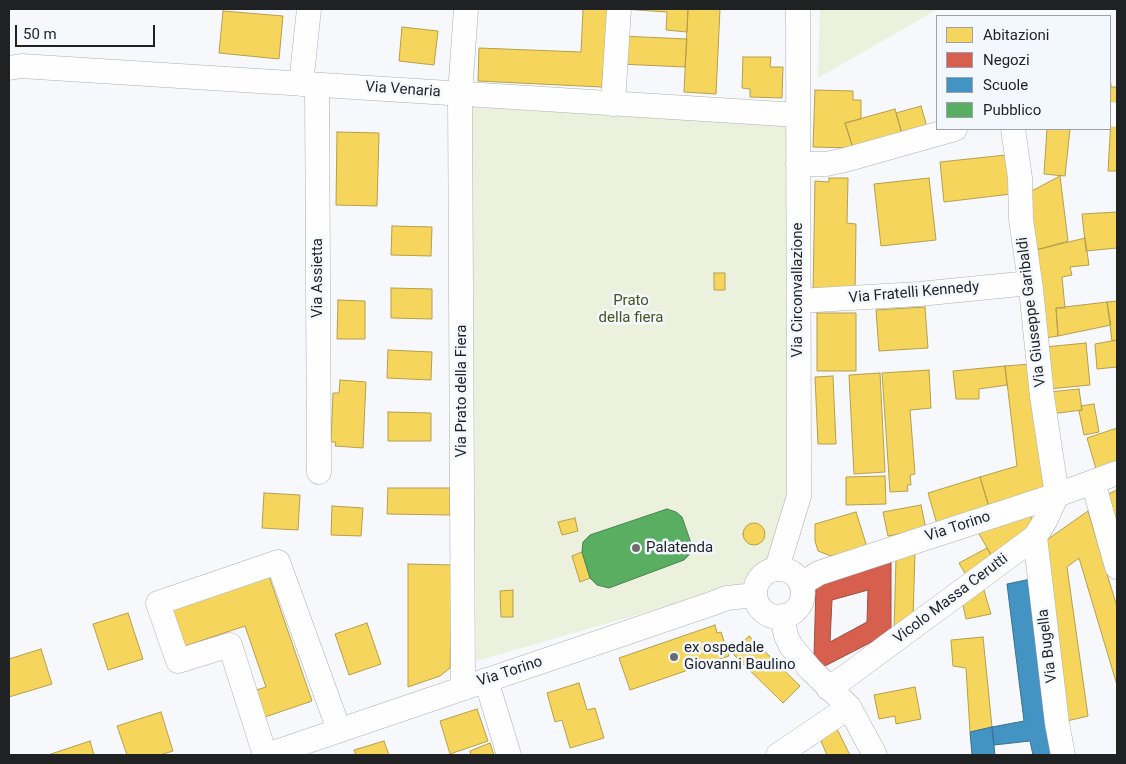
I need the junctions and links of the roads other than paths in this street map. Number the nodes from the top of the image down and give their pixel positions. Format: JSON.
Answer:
{"nodes":[{"id":1,"x":310,"y":9,"type":"edge"},
{"id":2,"x":466,"y":9,"type":"edge"},
{"id":3,"x":620,"y":9,"type":"edge"},
{"id":4,"x":798,"y":9,"type":"edge"},
{"id":5,"x":9,"y":68,"type":"edge"},
{"id":6,"x":309,"y":84,"type":"junction"},
{"id":7,"x":460,"y":94,"type":"junction"},
{"id":8,"x":613,"y":104,"type":"junction"},
{"id":9,"x":798,"y":115,"type":"junction"},
{"id":10,"x":952,"y":130,"type":"edge"},
{"id":11,"x":1013,"y":130,"type":"edge"},
{"id":12,"x":798,"y":164,"type":"junction"},
{"id":13,"x":1030,"y":283,"type":"junction"},
{"id":14,"x":799,"y":301,"type":"junction"},
{"id":15,"x":319,"y":472,"type":"dead end"},
{"id":16,"x":1117,"y":473,"type":"edge"},
{"id":17,"x":1093,"y":482,"type":"junction"},
{"id":18,"x":1057,"y":495,"type":"junction"},
{"id":19,"x":1035,"y":537,"type":"junction"},
{"id":20,"x":1117,"y":567,"type":"edge"},
{"id":21,"x":778,"y":568,"type":"junction"},
{"id":22,"x":801,"y":584,"type":"junction"},
{"id":23,"x":755,"y":595,"type":"junction"},
{"id":24,"x":782,"y":616,"type":"junction"},
{"id":25,"x":486,"y":680,"type":"junction"},
{"id":26,"x":463,"y":688,"type":"junction"},
{"id":27,"x":828,"y":688,"type":"junction"},
{"id":28,"x":849,"y":707,"type":"junction"},
{"id":29,"x":339,"y":730,"type":"junction"},
{"id":30,"x":266,"y":755,"type":"edge"},
{"id":31,"x":509,"y":755,"type":"edge"},
{"id":32,"x":778,"y":755,"type":"edge"},
{"id":33,"x":875,"y":755,"type":"edge"},
{"id":34,"x":1064,"y":755,"type":"edge"}],
"edges":[{"from":1,"to":6,"type":"street","name":"Via Assietta"},
{"from":2,"to":7,"type":"street","name":"Via Prato della Fiera"},
{"from":3,"to":8,"type":"street"},
{"from":4,"to":9,"type":"street","name":"Via Circonvallazione"},
{"from":5,"to":6,"type":"street","name":"Via Venaria"},
{"from":6,"to":7,"type":"street","name":"Via Venaria"},
{"from":6,"to":15,"type":"street","name":"Via Assietta"},
{"from":7,"to":8,"type":"street","name":"Via Venaria"},
{"from":7,"to":26,"type":"street","name":"Via Prato della Fiera"},
{"from":8,"to":9,"type":"street","name":"Via Venaria"},
{"from":9,"to":12,"type":"street","name":"Via Circonvallazione"},
{"from":10,"to":12,"type":"street"},
{"from":11,"to":13,"type":"street","name":"Via Giuseppe Garibaldi"},
{"from":12,"to":14,"type":"street","name":"Via Circonvallazione"},
{"from":13,"to":14,"type":"street","name":"Via Fratelli Kennedy"},
{"from":13,"to":18,"type":"street","name":"Via Giuseppe Garibaldi"},
{"from":14,"to":21,"type":"street","name":"Via Circonvallazione"},
{"from":16,"to":17,"type":"street","name":"Via Torino"},
{"from":17,"to":18,"type":"street","name":"Via Torino"},
{"from":17,"to":20,"type":"street"},
{"from":18,"to":19,"type":"street","name":"Vicolo Massa Cerutti"},
{"from":18,"to":22,"type":"street","name":"Via Torino"},
{"from":19,"to":27,"type":"street","name":"Vicolo Massa Cerutti"},
{"from":19,"to":34,"type":"street","name":"Via Bugella"},
{"from":21,"to":22,"type":"street"},
{"from":21,"to":23,"type":"street"},
{"from":22,"to":24,"type":"street"},
{"from":23,"to":24,"type":"street"},
{"from":23,"to":25,"type":"street","name":"Via Torino"},
{"from":24,"to":27,"type":"street"},
{"from":25,"to":26,"type":"street","name":"Via Torino"},
{"from":25,"to":31,"type":"street"},
{"from":26,"to":29,"type":"street","name":"Via Torino"},
{"from":27,"to":28,"type":"street"},
{"from":28,"to":32,"type":"street"},
{"from":28,"to":33,"type":"street"},
{"from":29,"to":30,"type":"street","name":"Via Torino"},
{"from":29,"to":30,"type":"street"}]}
